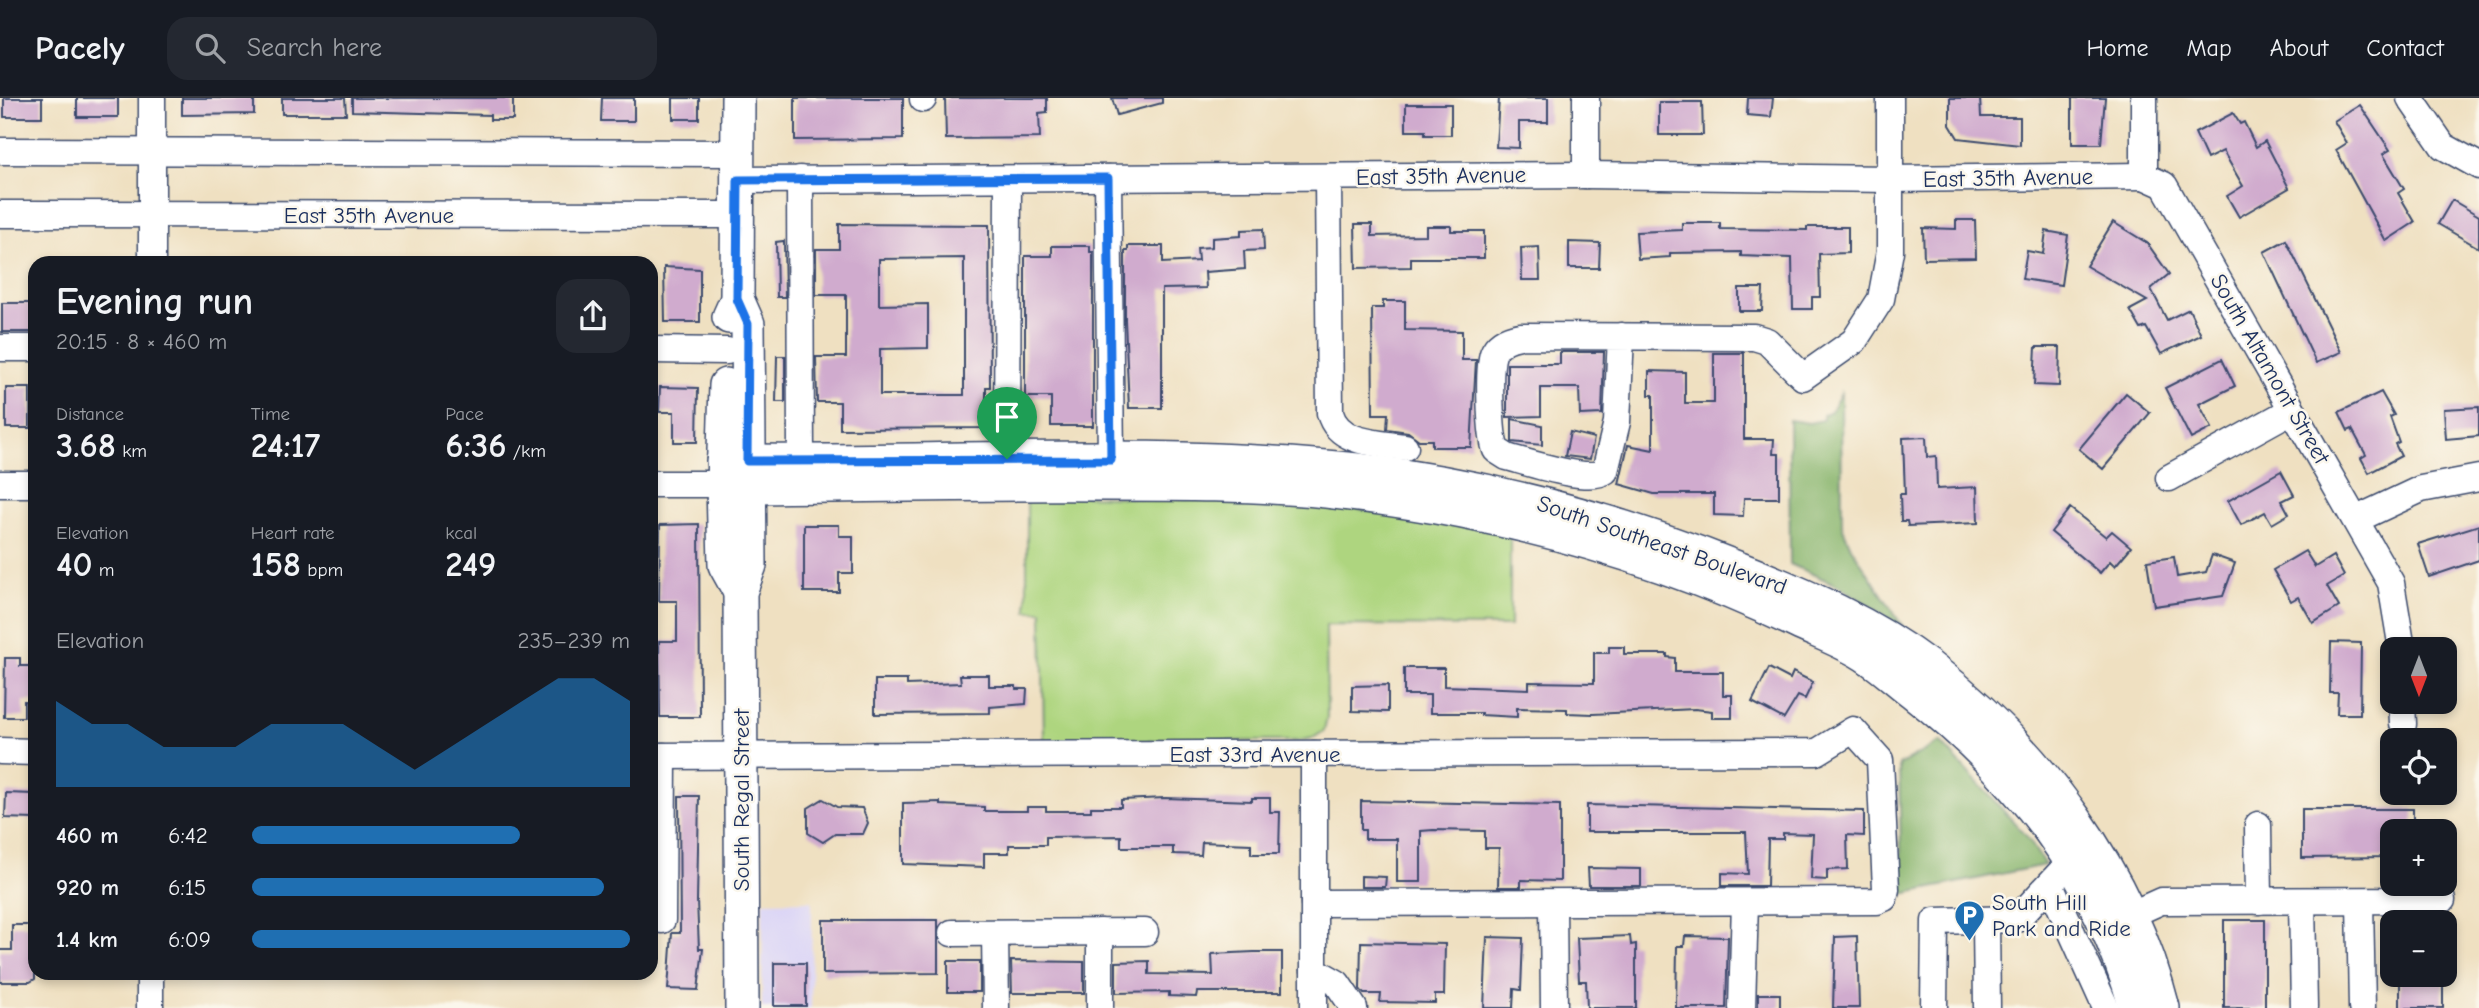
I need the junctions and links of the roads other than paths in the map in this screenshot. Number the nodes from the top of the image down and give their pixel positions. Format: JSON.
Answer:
{"nodes":[{"id":1,"x":152,"y":98,"type":"edge"},
{"id":2,"x":738,"y":98,"type":"edge"},
{"id":3,"x":1586,"y":98,"type":"edge"},
{"id":4,"x":1889,"y":98,"type":"edge"},
{"id":5,"x":2144,"y":98,"type":"edge"},
{"id":6,"x":2410,"y":98,"type":"edge"},
{"id":7,"x":0,"y":151,"type":"edge"},
{"id":8,"x":152,"y":152,"type":"junction"},
{"id":9,"x":2479,"y":166,"type":"edge"},
{"id":10,"x":738,"y":167,"type":"junction"},
{"id":11,"x":1586,"y":175,"type":"junction"},
{"id":12,"x":2144,"y":176,"type":"junction"},
{"id":13,"x":1108,"y":178,"type":"junction"},
{"id":14,"x":1328,"y":178,"type":"junction"},
{"id":15,"x":800,"y":179,"type":"junction"},
{"id":16,"x":1008,"y":179,"type":"junction"},
{"id":17,"x":1890,"y":179,"type":"junction"},
{"id":18,"x":0,"y":214,"type":"edge"},
{"id":19,"x":152,"y":214,"type":"junction"},
{"id":20,"x":738,"y":215,"type":"junction"},
{"id":21,"x":152,"y":256,"type":"edge"},
{"id":22,"x":737,"y":299,"type":"junction"},
{"id":23,"x":1621,"y":336,"type":"junction"},
{"id":24,"x":0,"y":348,"type":"edge"},
{"id":25,"x":28,"y":348,"type":"edge"},
{"id":26,"x":658,"y":351,"type":"edge"},
{"id":27,"x":727,"y":351,"type":"junction"},
{"id":28,"x":2292,"y":410,"type":"junction"},
{"id":29,"x":1405,"y":447,"type":"dead end"},
{"id":30,"x":1007,"y":459,"type":"junction"},
{"id":31,"x":1111,"y":460,"type":"junction"},
{"id":32,"x":801,"y":461,"type":"junction"},
{"id":33,"x":735,"y":475,"type":"junction"},
{"id":34,"x":2169,"y":478,"type":"dead end"},
{"id":35,"x":2479,"y":478,"type":"edge"},
{"id":36,"x":658,"y":483,"type":"edge"},
{"id":37,"x":0,"y":484,"type":"edge"},
{"id":38,"x":28,"y":484,"type":"edge"},
{"id":39,"x":2357,"y":519,"type":"junction"},
{"id":40,"x":740,"y":592,"type":"junction"},
{"id":41,"x":2400,"y":637,"type":"edge"},
{"id":42,"x":0,"y":751,"type":"edge"},
{"id":43,"x":28,"y":752,"type":"edge"},
{"id":44,"x":1314,"y":754,"type":"junction"},
{"id":45,"x":658,"y":756,"type":"edge"},
{"id":46,"x":741,"y":757,"type":"junction"},
{"id":47,"x":658,"y":789,"type":"edge"},
{"id":48,"x":2258,"y":825,"type":"dead end"},
{"id":49,"x":2060,"y":872,"type":"junction"},
{"id":50,"x":2442,"y":900,"type":"dead end"},
{"id":51,"x":2259,"y":901,"type":"junction"},
{"id":52,"x":2302,"y":901,"type":"junction"},
{"id":53,"x":2360,"y":901,"type":"junction"},
{"id":54,"x":1745,"y":902,"type":"junction"},
{"id":55,"x":1314,"y":903,"type":"junction"},
{"id":56,"x":1553,"y":903,"type":"junction"},
{"id":57,"x":2130,"y":915,"type":"junction"},
{"id":58,"x":662,"y":920,"type":"dead end"},
{"id":59,"x":1986,"y":922,"type":"junction"},
{"id":60,"x":1100,"y":932,"type":"junction"},
{"id":61,"x":1145,"y":932,"type":"dead end"},
{"id":62,"x":952,"y":933,"type":"dead end"},
{"id":63,"x":995,"y":933,"type":"junction"},
{"id":64,"x":1314,"y":970,"type":"junction"},
{"id":65,"x":150,"y":980,"type":"edge"},
{"id":66,"x":2137,"y":1005,"type":"edge"},
{"id":67,"x":150,"y":1008,"type":"edge"},
{"id":68,"x":742,"y":1008,"type":"edge"},
{"id":69,"x":996,"y":1008,"type":"edge"},
{"id":70,"x":1100,"y":1008,"type":"edge"},
{"id":71,"x":1314,"y":1008,"type":"edge"},
{"id":72,"x":1354,"y":1008,"type":"edge"},
{"id":73,"x":1553,"y":1008,"type":"edge"},
{"id":74,"x":1742,"y":1008,"type":"edge"},
{"id":75,"x":1934,"y":1008,"type":"edge"},
{"id":76,"x":1987,"y":1008,"type":"edge"},
{"id":77,"x":2304,"y":1008,"type":"edge"},
{"id":78,"x":2362,"y":1008,"type":"edge"}],
"edges":[{"from":1,"to":8,"type":"street"},
{"from":2,"to":10,"type":"main road","name":"South Regal Street"},
{"from":3,"to":11,"type":"street"},
{"from":4,"to":17,"type":"street"},
{"from":5,"to":12,"type":"street"},
{"from":6,"to":9,"type":"street"},
{"from":7,"to":8,"type":"street","name":"East 35th Avenue"},
{"from":8,"to":10,"type":"street","name":"East 35th Avenue"},
{"from":8,"to":19,"type":"street"},
{"from":10,"to":15,"type":"street","name":"East 35th Avenue"},
{"from":10,"to":20,"type":"main road","name":"South Regal Street"},
{"from":11,"to":14,"type":"street","name":"East 35th Avenue"},
{"from":11,"to":17,"type":"street","name":"East 35th Avenue"},
{"from":12,"to":17,"type":"street","name":"East 35th Avenue"},
{"from":12,"to":28,"type":"street","name":"South Altamont Street"},
{"from":13,"to":14,"type":"street","name":"East 35th Avenue"},
{"from":13,"to":16,"type":"street","name":"East 35th Avenue"},
{"from":13,"to":31,"type":"street"},
{"from":14,"to":29,"type":"street"},
{"from":15,"to":16,"type":"street","name":"East 35th Avenue"},
{"from":15,"to":32,"type":"street"},
{"from":16,"to":30,"type":"street"},
{"from":17,"to":23,"type":"street"},
{"from":18,"to":19,"type":"street","name":"East 35th Avenue"},
{"from":19,"to":20,"type":"street","name":"East 35th Avenue"},
{"from":19,"to":21,"type":"street"},
{"from":20,"to":22,"type":"main road","name":"South Regal Street"},
{"from":22,"to":27,"type":"main road","name":"South Regal Street"},
{"from":22,"to":33,"type":"main road","name":"South Regal Street"},
{"from":23,"to":23,"type":"street"},
{"from":24,"to":25,"type":"street"},
{"from":26,"to":27,"type":"street"},
{"from":27,"to":33,"type":"main road","name":"South Regal Street"},
{"from":28,"to":34,"type":"street"},
{"from":28,"to":39,"type":"street","name":"South Altamont Street"},
{"from":30,"to":31,"type":"main road","name":"South Southeast Boulevard"},
{"from":30,"to":32,"type":"main road","name":"South Southeast Boulevard"},
{"from":31,"to":57,"type":"main road","name":"South Southeast Boulevard"},
{"from":32,"to":33,"type":"main road","name":"South Southeast Boulevard"},
{"from":33,"to":36,"type":"street"},
{"from":33,"to":40,"type":"main road","name":"South Regal Street"},
{"from":33,"to":40,"type":"main road","name":"South Regal Street"},
{"from":33,"to":49,"type":"main road","name":"South Southeast Boulevard"},
{"from":35,"to":39,"type":"street"},
{"from":37,"to":38,"type":"street"},
{"from":39,"to":41,"type":"street","name":"South Altamont Street"},
{"from":40,"to":46,"type":"main road","name":"South Regal Street"},
{"from":42,"to":43,"type":"street"},
{"from":44,"to":46,"type":"street","name":"East 33rd Avenue"},
{"from":44,"to":54,"type":"street","name":"East 33rd Avenue"},
{"from":44,"to":55,"type":"street"},
{"from":45,"to":46,"type":"street","name":"East 33rd Avenue"},
{"from":46,"to":68,"type":"main road","name":"South Regal Street"},
{"from":47,"to":58,"type":"street"},
{"from":48,"to":51,"type":"street"},
{"from":49,"to":59,"type":"street"},
{"from":49,"to":66,"type":"main road","name":"South Southeast Boulevard"},
{"from":50,"to":53,"type":"street"},
{"from":51,"to":52,"type":"street"},
{"from":51,"to":57,"type":"street"},
{"from":52,"to":53,"type":"street"},
{"from":52,"to":77,"type":"street"},
{"from":53,"to":78,"type":"street"},
{"from":54,"to":56,"type":"street"},
{"from":54,"to":74,"type":"street"},
{"from":55,"to":56,"type":"street"},
{"from":55,"to":64,"type":"street"},
{"from":56,"to":73,"type":"street"},
{"from":57,"to":66,"type":"main road","name":"South Southeast Boulevard"},
{"from":59,"to":75,"type":"street"},
{"from":59,"to":76,"type":"street"},
{"from":60,"to":61,"type":"street"},
{"from":60,"to":63,"type":"street"},
{"from":60,"to":70,"type":"street"},
{"from":62,"to":63,"type":"street"},
{"from":63,"to":69,"type":"street"},
{"from":64,"to":71,"type":"street"},
{"from":64,"to":72,"type":"street"},
{"from":65,"to":67,"type":"street"}]}
